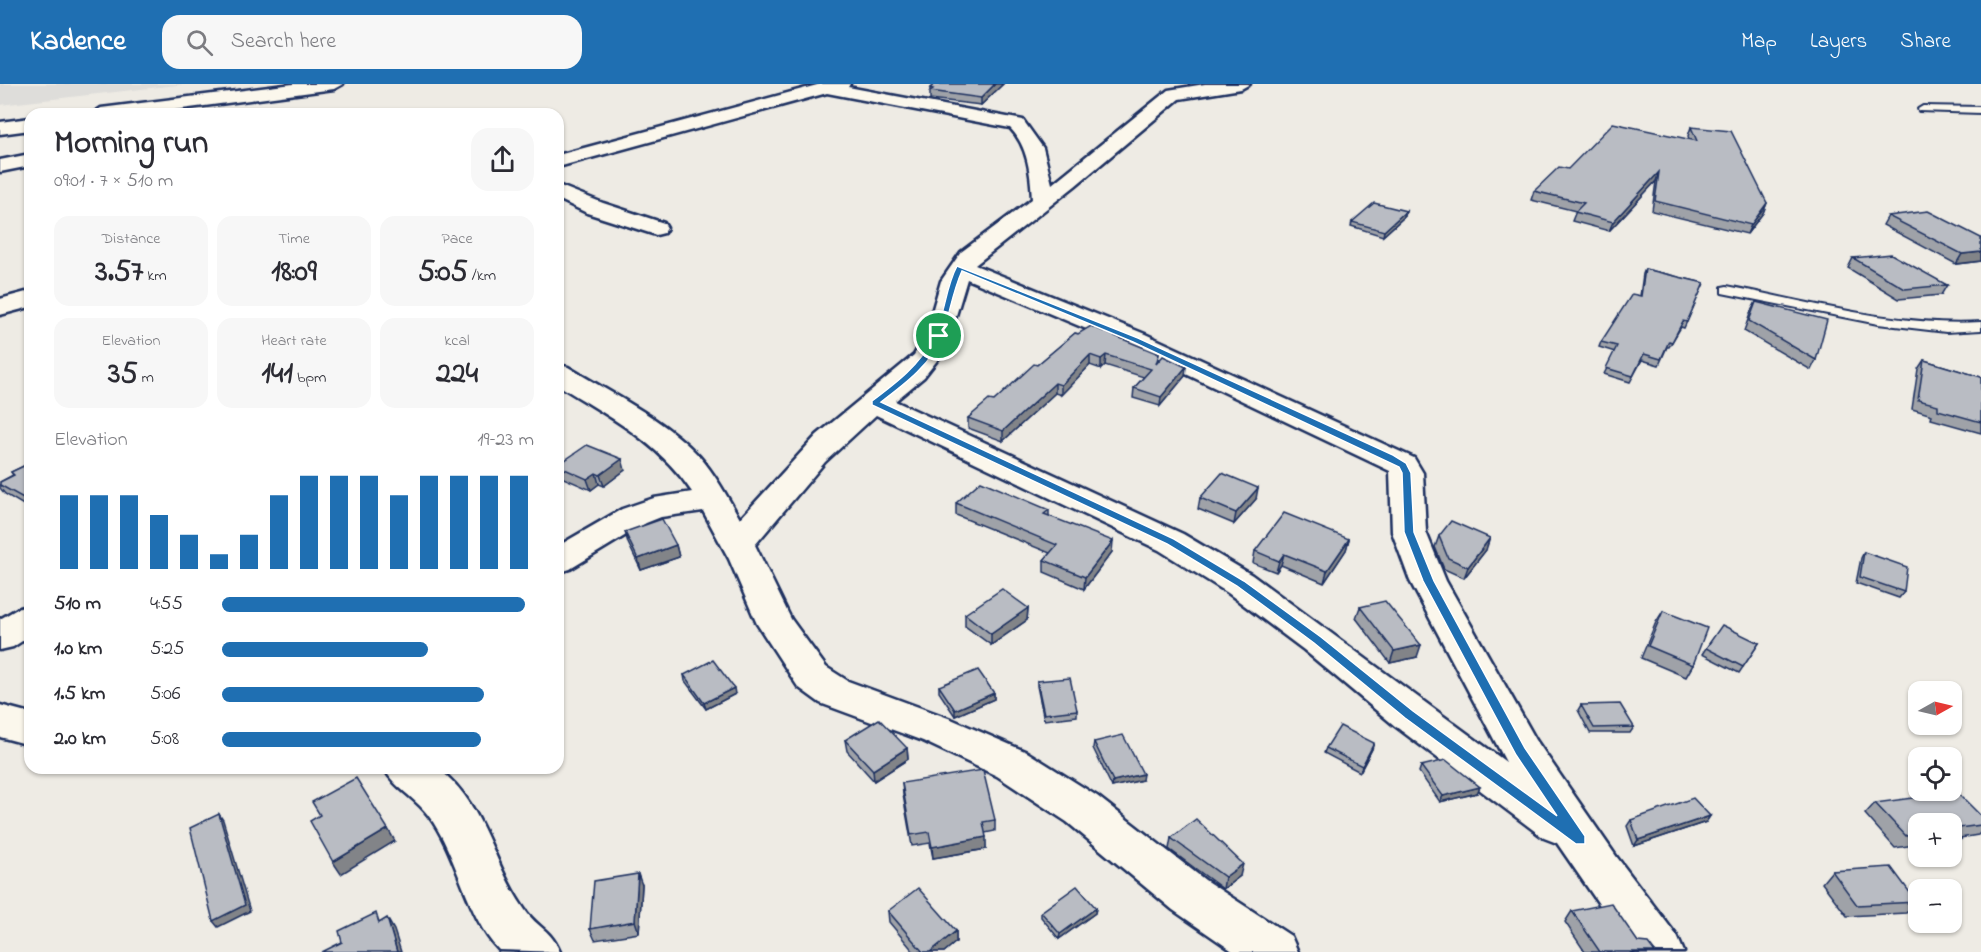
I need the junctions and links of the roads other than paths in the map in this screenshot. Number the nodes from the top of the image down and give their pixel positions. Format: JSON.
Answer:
{"nodes":[{"id":1,"x":334,"y":84,"type":"edge"},
{"id":2,"x":1242,"y":84,"type":"edge"},
{"id":3,"x":834,"y":86,"type":"edge"},
{"id":4,"x":148,"y":108,"type":"edge"},
{"id":5,"x":1923,"y":109,"type":"dead end"},
{"id":6,"x":1981,"y":110,"type":"edge"},
{"id":7,"x":24,"y":125,"type":"edge"},
{"id":8,"x":0,"y":128,"type":"edge"},
{"id":9,"x":564,"y":159,"type":"edge"},
{"id":10,"x":24,"y":161,"type":"edge"},
{"id":11,"x":0,"y":166,"type":"edge"},
{"id":12,"x":564,"y":194,"type":"edge"},
{"id":13,"x":1043,"y":199,"type":"junction"},
{"id":14,"x":656,"y":228,"type":"dead end"},
{"id":15,"x":960,"y":267,"type":"junction"},
{"id":16,"x":1727,"y":290,"type":"dead end"},
{"id":17,"x":24,"y":301,"type":"edge"},
{"id":18,"x":0,"y":307,"type":"edge"},
{"id":19,"x":1981,"y":326,"type":"edge"},
{"id":20,"x":564,"y":377,"type":"edge"},
{"id":21,"x":875,"y":403,"type":"junction"},
{"id":22,"x":713,"y":499,"type":"junction"},
{"id":23,"x":737,"y":544,"type":"junction"},
{"id":24,"x":564,"y":557,"type":"edge"},
{"id":25,"x":24,"y":622,"type":"edge"},
{"id":26,"x":0,"y":637,"type":"edge"},
{"id":27,"x":0,"y":721,"type":"edge"},
{"id":28,"x":24,"y":727,"type":"edge"},
{"id":29,"x":412,"y":774,"type":"edge"},
{"id":30,"x":1581,"y":840,"type":"junction"},
{"id":31,"x":536,"y":952,"type":"edge"},
{"id":32,"x":1274,"y":952,"type":"edge"},
{"id":33,"x":1660,"y":952,"type":"edge"}],
"edges":[{"from":1,"to":4,"type":"street"},
{"from":2,"to":13,"type":"street"},
{"from":3,"to":9,"type":"street"},
{"from":3,"to":13,"type":"street"},
{"from":5,"to":6,"type":"lane"},
{"from":7,"to":8,"type":"street"},
{"from":10,"to":11,"type":"street"},
{"from":12,"to":14,"type":"street"},
{"from":13,"to":15,"type":"street"},
{"from":15,"to":21,"type":"street"},
{"from":15,"to":30,"type":"street"},
{"from":16,"to":19,"type":"lane"},
{"from":17,"to":18,"type":"street"},
{"from":20,"to":22,"type":"street"},
{"from":21,"to":23,"type":"street"},
{"from":21,"to":30,"type":"street"},
{"from":22,"to":23,"type":"street"},
{"from":22,"to":24,"type":"street"},
{"from":23,"to":32,"type":"street"},
{"from":25,"to":26,"type":"street"},
{"from":27,"to":28,"type":"street"},
{"from":29,"to":31,"type":"street"},
{"from":30,"to":33,"type":"street"}]}
